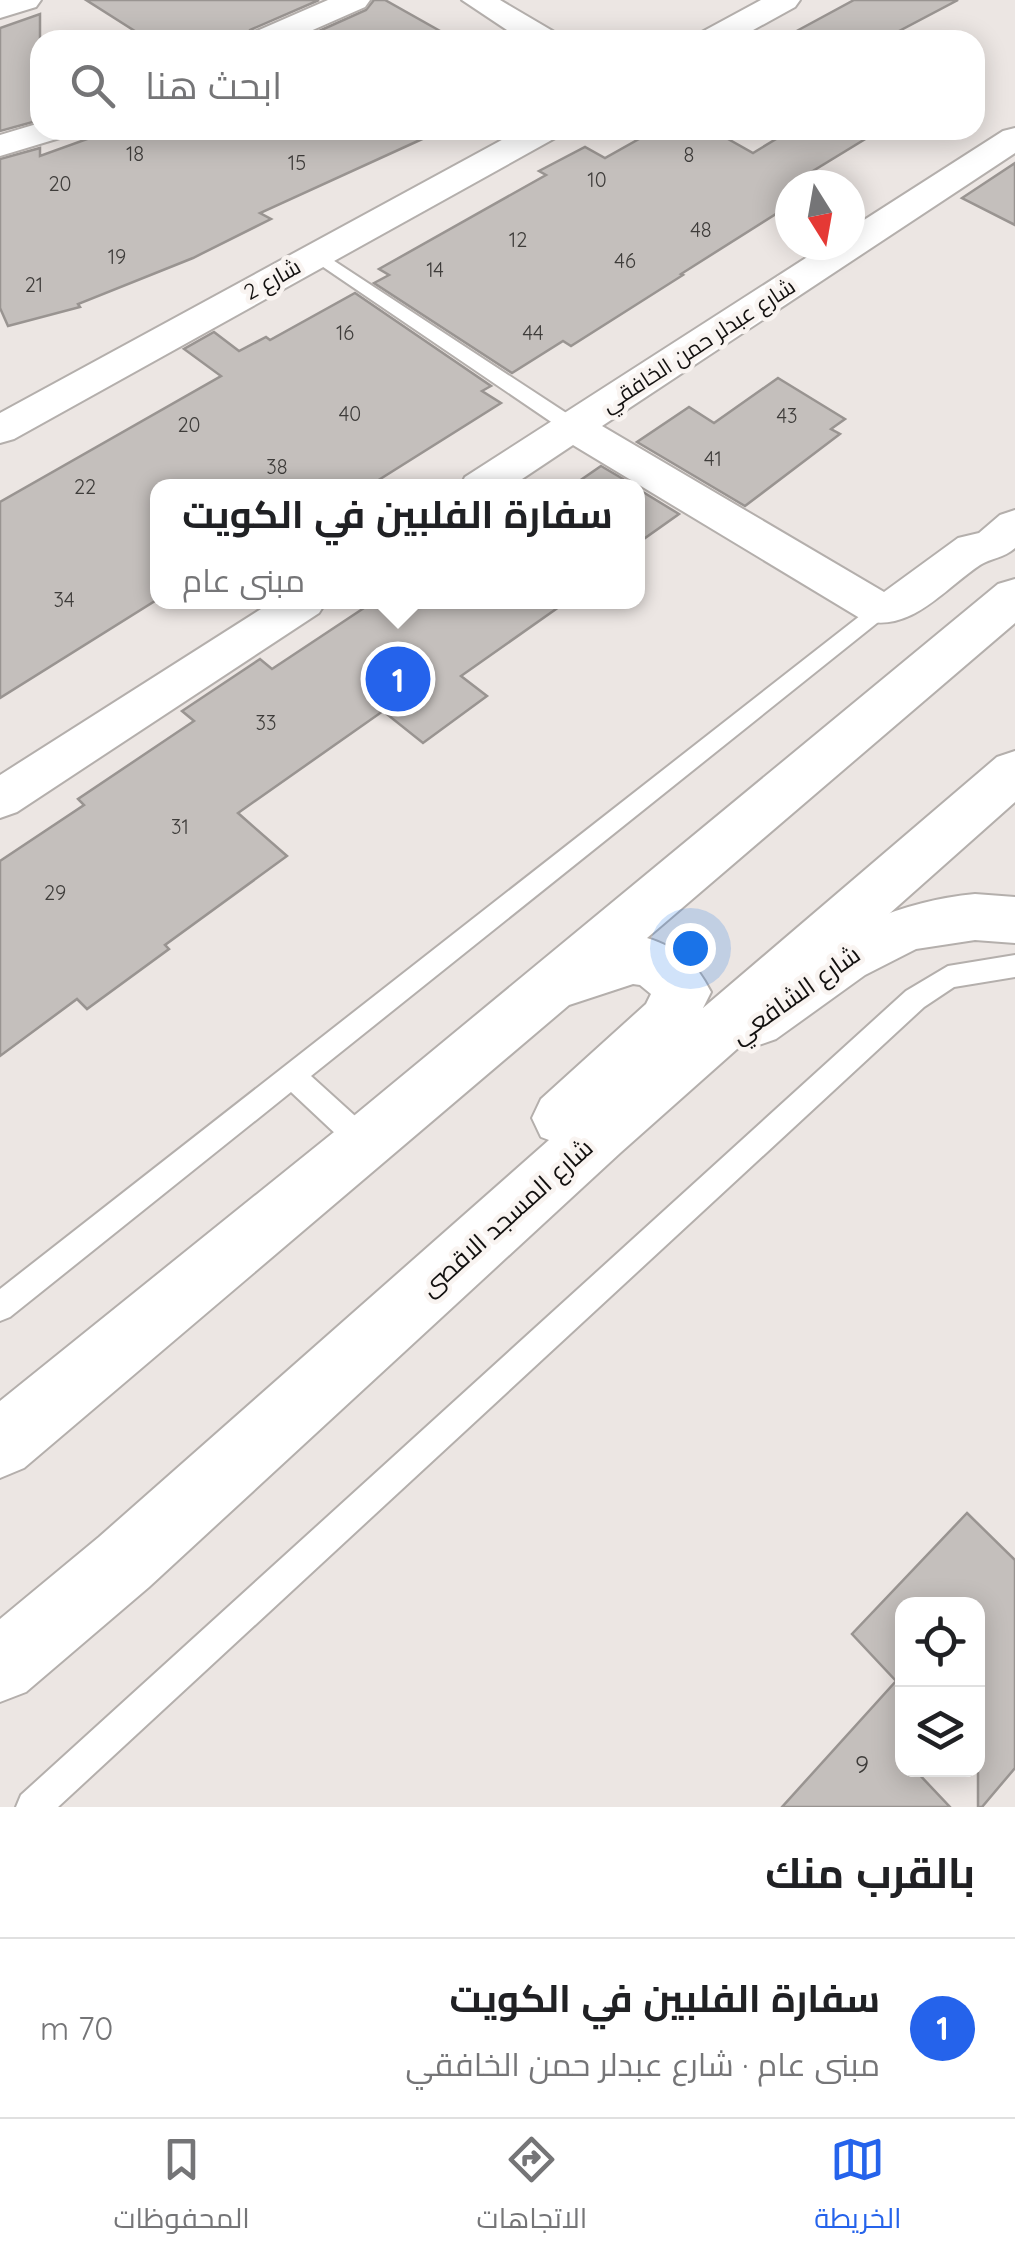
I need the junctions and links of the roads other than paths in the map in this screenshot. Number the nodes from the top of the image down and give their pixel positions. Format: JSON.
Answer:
{"nodes":[{"id":1,"x":25,"y":0,"type":"edge"},
{"id":2,"x":354,"y":0,"type":"edge"},
{"id":3,"x":478,"y":0,"type":"edge"},
{"id":4,"x":784,"y":0,"type":"edge"},
{"id":5,"x":0,"y":9,"type":"edge"},
{"id":6,"x":286,"y":30,"type":"edge"},
{"id":7,"x":529,"y":30,"type":"edge"},
{"id":8,"x":729,"y":30,"type":"edge"},
{"id":9,"x":30,"y":137,"type":"edge"},
{"id":10,"x":1015,"y":138,"type":"edge"},
{"id":11,"x":527,"y":140,"type":"edge"},
{"id":12,"x":0,"y":146,"type":"edge"},
{"id":13,"x":316,"y":254,"type":"junction"},
{"id":14,"x":572,"y":426,"type":"junction"},
{"id":15,"x":0,"y":430,"type":"edge"},
{"id":16,"x":491,"y":479,"type":"edge"},
{"id":17,"x":1007,"y":541,"type":"edge"},
{"id":18,"x":1015,"y":596,"type":"edge"},
{"id":19,"x":293,"y":609,"type":"edge"},
{"id":20,"x":879,"y":609,"type":"junction"},
{"id":21,"x":1015,"y":771,"type":"edge"},
{"id":22,"x":0,"y":799,"type":"edge"},
{"id":23,"x":1010,"y":959,"type":"edge"},
{"id":24,"x":539,"y":998,"type":"junction"},
{"id":25,"x":294,"y":1076,"type":"junction"},
{"id":26,"x":599,"y":1134,"type":"junction"},
{"id":27,"x":365,"y":1143,"type":"junction"},
{"id":28,"x":0,"y":1307,"type":"edge"},
{"id":29,"x":297,"y":1406,"type":"junction"},
{"id":30,"x":0,"y":1444,"type":"edge"},
{"id":31,"x":0,"y":1666,"type":"edge"},
{"id":32,"x":32,"y":1807,"type":"edge"}],
"edges":[{"from":1,"to":5,"type":"street"},
{"from":2,"to":6,"type":"street"},
{"from":3,"to":7,"type":"street"},
{"from":4,"to":8,"type":"street"},
{"from":9,"to":12,"type":"street"},
{"from":10,"to":14,"type":"street","name":"شارع عبدلر حمن الخافقي"},
{"from":11,"to":13,"type":"street","name":"شارع 2"},
{"from":13,"to":14,"type":"lane"},
{"from":13,"to":15,"type":"street","name":"شارع 2"},
{"from":14,"to":16,"type":"street","name":"شارع عبدلر حمن الخافقي"},
{"from":14,"to":20,"type":"street"},
{"from":17,"to":20,"type":"street"},
{"from":18,"to":24,"type":"main road"},
{"from":19,"to":22,"type":"street"},
{"from":20,"to":25,"type":"lane"},
{"from":21,"to":26,"type":"main road","name":"شارع المسجد الاقصى"},
{"from":23,"to":26,"type":"main road","name":"شارع الشافعي"},
{"from":23,"to":32,"type":"lane"},
{"from":24,"to":27,"type":"main road"},
{"from":24,"to":29,"type":"main road"},
{"from":25,"to":27,"type":"lane"},
{"from":25,"to":28,"type":"lane"},
{"from":26,"to":29,"type":"main road","name":"شارع المسجد الاقصى"},
{"from":27,"to":30,"type":"main road"},
{"from":29,"to":31,"type":"main road","name":"شارع المسجد الاقصى"}]}
